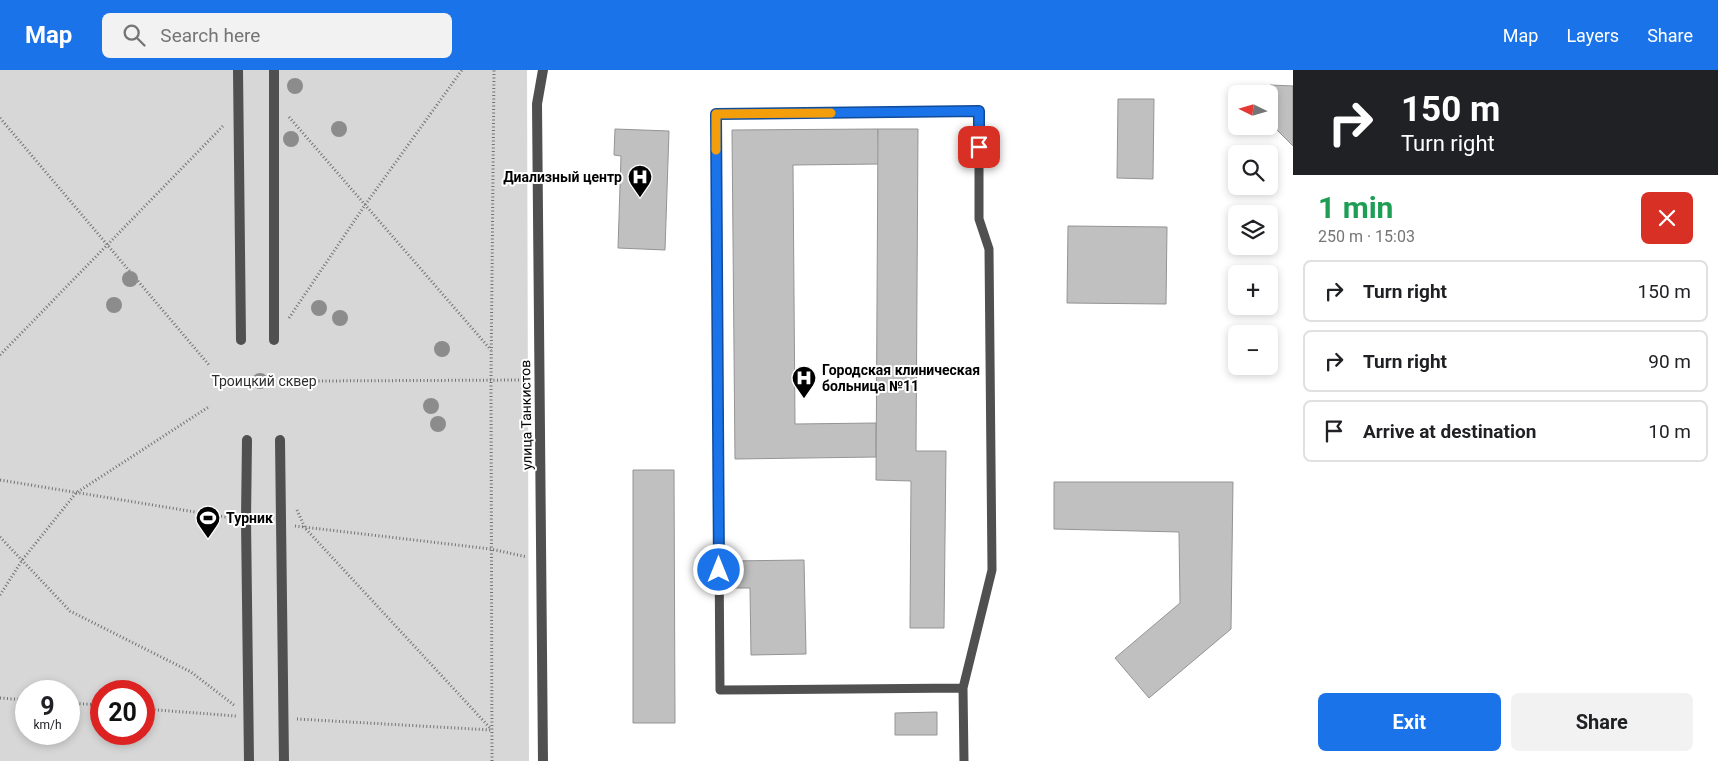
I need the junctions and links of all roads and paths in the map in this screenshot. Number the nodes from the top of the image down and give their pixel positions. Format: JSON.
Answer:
{"nodes":[{"id":1,"x":238,"y":70,"type":"edge"},
{"id":2,"x":274,"y":70,"type":"edge"},
{"id":3,"x":462,"y":70,"type":"edge"},
{"id":4,"x":494,"y":70,"type":"edge"},
{"id":5,"x":543,"y":70,"type":"edge"},
{"id":6,"x":274,"y":100,"type":"junction"},
{"id":7,"x":239,"y":111,"type":"junction"},
{"id":8,"x":0,"y":118,"type":"edge"},
{"id":9,"x":365,"y":204,"type":"junction"},
{"id":10,"x":108,"y":245,"type":"junction"},
{"id":11,"x":241,"y":340,"type":"dead end"},
{"id":12,"x":274,"y":340,"type":"joint"},
{"id":13,"x":492,"y":351,"type":"junction"},
{"id":14,"x":0,"y":354,"type":"edge"},
{"id":15,"x":209,"y":365,"type":"dead end"},
{"id":16,"x":491,"y":380,"type":"junction"},
{"id":17,"x":539,"y":380,"type":"junction"},
{"id":18,"x":315,"y":381,"type":"dead end"},
{"id":19,"x":210,"y":406,"type":"dead end"},
{"id":20,"x":247,"y":440,"type":"dead end"},
{"id":21,"x":280,"y":440,"type":"dead end"},
{"id":22,"x":294,"y":503,"type":"dead end"},
{"id":23,"x":0,"y":537,"type":"edge"},
{"id":24,"x":23,"y":559,"type":"junction"},
{"id":25,"x":0,"y":595,"type":"edge"},
{"id":26,"x":964,"y":688,"type":"junction"},
{"id":27,"x":0,"y":698,"type":"edge"},
{"id":28,"x":15,"y":699,"type":"edge"},
{"id":29,"x":155,"y":710,"type":"edge"},
{"id":30,"x":248,"y":716,"type":"junction"},
{"id":31,"x":284,"y":718,"type":"junction"},
{"id":32,"x":491,"y":730,"type":"junction"},
{"id":33,"x":249,"y":761,"type":"edge"},
{"id":34,"x":284,"y":761,"type":"edge"},
{"id":35,"x":492,"y":761,"type":"edge"},
{"id":36,"x":543,"y":761,"type":"edge"},
{"id":37,"x":964,"y":761,"type":"edge"}],
"edges":[{"from":1,"to":7,"type":"street"},
{"from":2,"to":6,"type":"street"},
{"from":3,"to":9,"type":"path"},
{"from":4,"to":13,"type":"path"},
{"from":5,"to":17,"type":"street","name":"улица Танкистов"},
{"from":6,"to":9,"type":"path"},
{"from":6,"to":12,"type":"street"},
{"from":7,"to":10,"type":"path"},
{"from":7,"to":11,"type":"street"},
{"from":8,"to":10,"type":"path"},
{"from":9,"to":12,"type":"path"},
{"from":9,"to":13,"type":"path"},
{"from":10,"to":14,"type":"path"},
{"from":10,"to":15,"type":"path"},
{"from":13,"to":16,"type":"path"},
{"from":16,"to":17,"type":"path"},
{"from":16,"to":18,"type":"path"},
{"from":16,"to":32,"type":"path"},
{"from":17,"to":36,"type":"street","name":"улица Танкистов"},
{"from":19,"to":24,"type":"path"},
{"from":20,"to":30,"type":"street"},
{"from":21,"to":31,"type":"street"},
{"from":22,"to":32,"type":"path"},
{"from":23,"to":24,"type":"path"},
{"from":24,"to":25,"type":"path"},
{"from":24,"to":30,"type":"path"},
{"from":26,"to":26,"type":"lane"},
{"from":26,"to":37,"type":"lane"},
{"from":27,"to":28,"type":"path"},
{"from":29,"to":30,"type":"path"},
{"from":30,"to":33,"type":"street"},
{"from":31,"to":32,"type":"path"},
{"from":31,"to":34,"type":"street"},
{"from":32,"to":35,"type":"path"}]}
